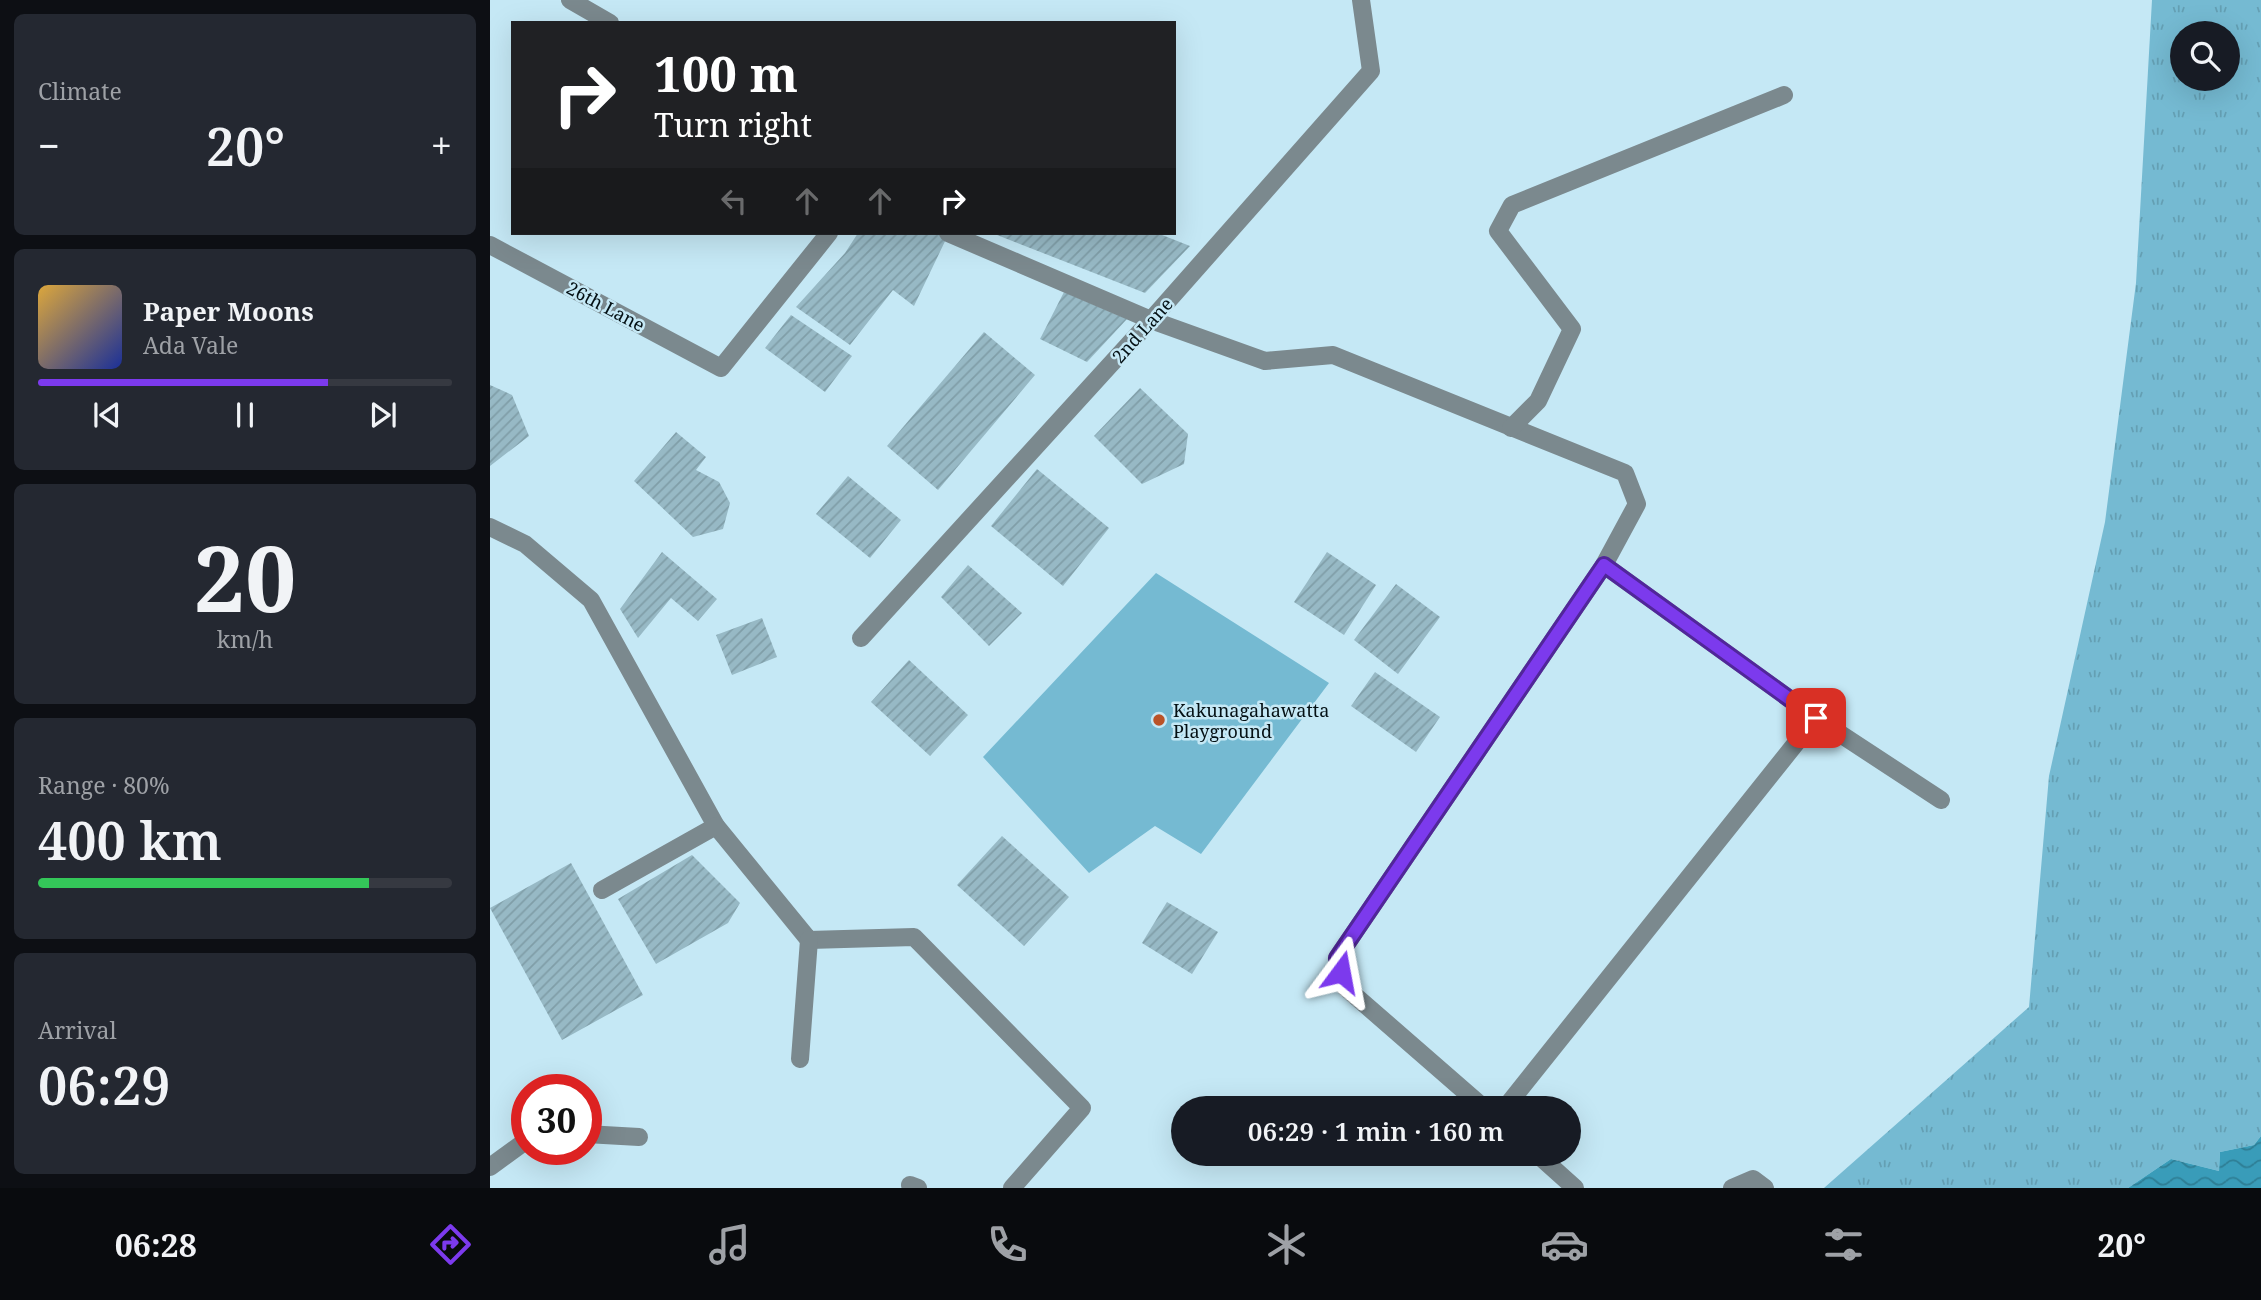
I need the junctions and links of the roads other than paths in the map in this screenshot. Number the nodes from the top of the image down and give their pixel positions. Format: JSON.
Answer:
{"nodes":[{"id":1,"x":570,"y":0,"type":"edge"},
{"id":2,"x":1361,"y":0,"type":"edge"},
{"id":3,"x":607,"y":21,"type":"edge"},
{"id":4,"x":1784,"y":95,"type":"dead end"},
{"id":5,"x":827,"y":235,"type":"edge"},
{"id":6,"x":953,"y":235,"type":"edge"},
{"id":7,"x":490,"y":245,"type":"edge"},
{"id":8,"x":1152,"y":320,"type":"junction"},
{"id":9,"x":1511,"y":428,"type":"junction"},
{"id":10,"x":490,"y":527,"type":"edge"},
{"id":11,"x":1604,"y":565,"type":"junction"},
{"id":12,"x":861,"y":638,"type":"dead end"},
{"id":13,"x":1816,"y":718,"type":"junction"},
{"id":14,"x":1941,"y":800,"type":"dead end"},
{"id":15,"x":716,"y":826,"type":"junction"},
{"id":16,"x":602,"y":890,"type":"dead end"},
{"id":17,"x":809,"y":940,"type":"junction"},
{"id":18,"x":800,"y":1059,"type":"dead end"},
{"id":19,"x":1471,"y":1096,"type":"edge"},
{"id":20,"x":1515,"y":1096,"type":"edge"},
{"id":21,"x":602,"y":1135,"type":"edge"},
{"id":22,"x":639,"y":1137,"type":"dead end"},
{"id":23,"x":511,"y":1152,"type":"edge"},
{"id":24,"x":1550,"y":1166,"type":"edge"},
{"id":25,"x":490,"y":1167,"type":"edge"},
{"id":26,"x":1012,"y":1188,"type":"edge"},
{"id":27,"x":1575,"y":1188,"type":"edge"},
{"id":28,"x":1732,"y":1188,"type":"edge"},
{"id":29,"x":1765,"y":1188,"type":"edge"}],
"edges":[{"from":1,"to":3,"type":"street"},
{"from":2,"to":8,"type":"street","name":"2nd Lane"},
{"from":4,"to":9,"type":"street"},
{"from":5,"to":7,"type":"street","name":"26th Lane"},
{"from":6,"to":8,"type":"street"},
{"from":8,"to":9,"type":"street"},
{"from":8,"to":12,"type":"street","name":"2nd Lane"},
{"from":9,"to":11,"type":"street"},
{"from":10,"to":15,"type":"street"},
{"from":11,"to":13,"type":"street"},
{"from":11,"to":19,"type":"street"},
{"from":13,"to":14,"type":"street"},
{"from":13,"to":20,"type":"street"},
{"from":15,"to":16,"type":"street"},
{"from":15,"to":17,"type":"street"},
{"from":17,"to":18,"type":"street"},
{"from":17,"to":26,"type":"street"},
{"from":21,"to":22,"type":"street"},
{"from":23,"to":25,"type":"street"},
{"from":24,"to":27,"type":"street"},
{"from":28,"to":29,"type":"street"}]}
